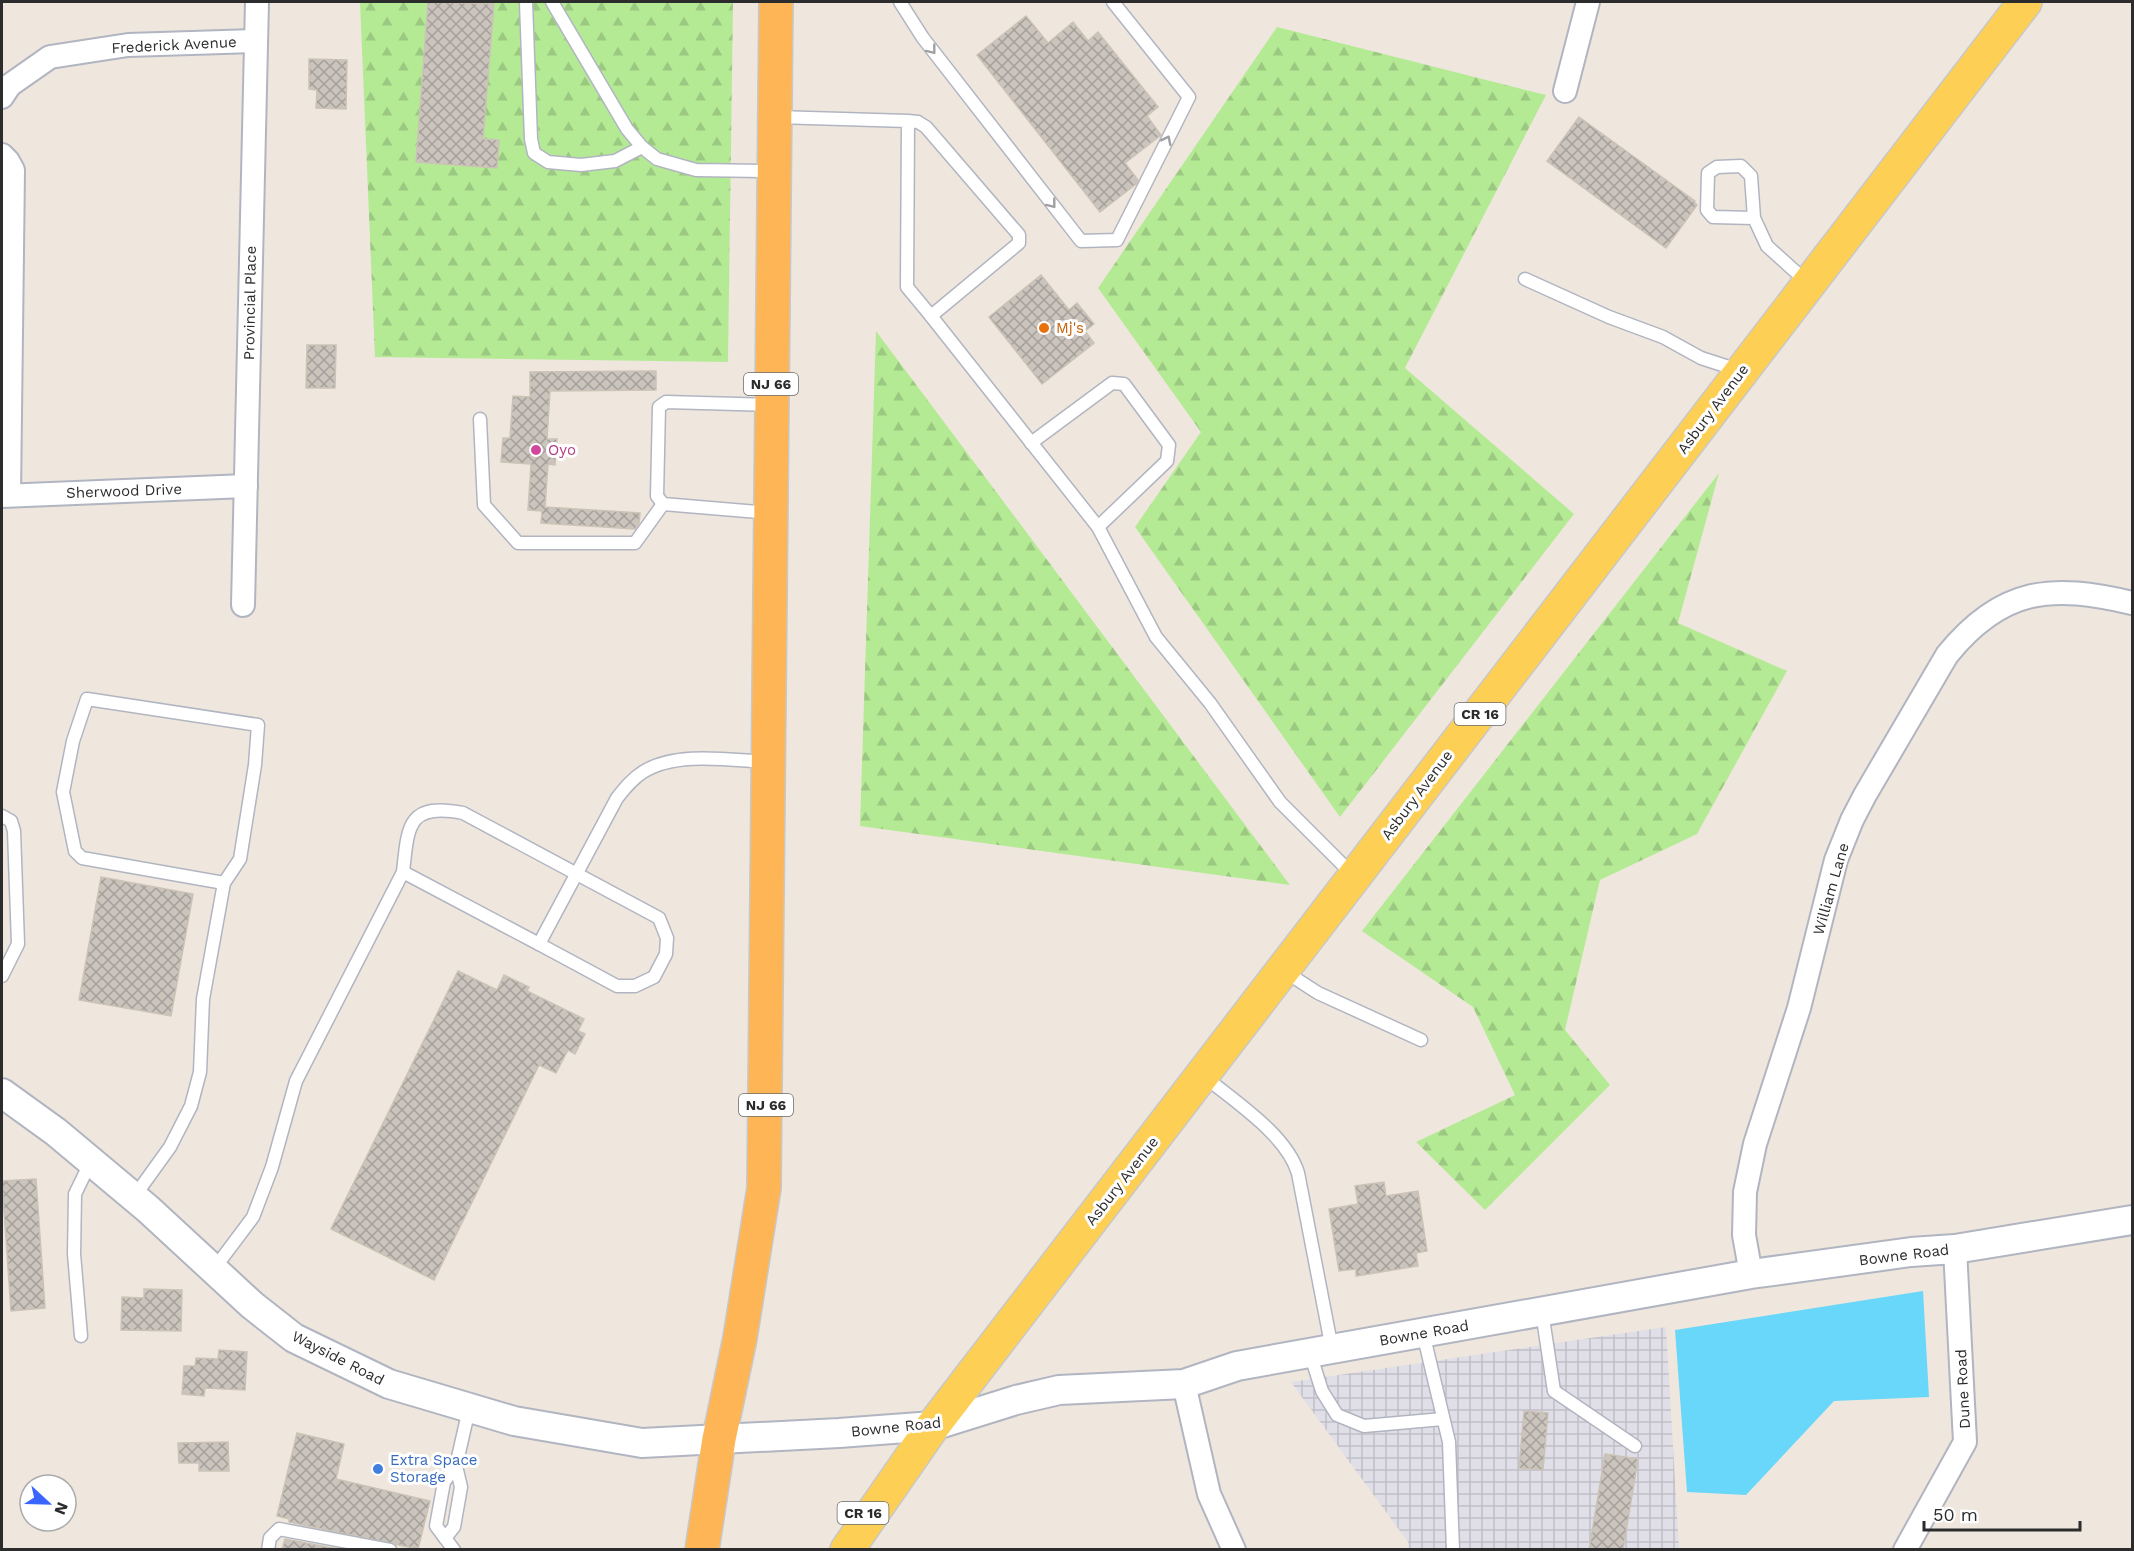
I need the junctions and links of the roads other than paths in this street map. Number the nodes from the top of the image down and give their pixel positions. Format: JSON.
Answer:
{"nodes":[{"id":1,"x":257,"y":2,"type":"edge"},
{"id":2,"x":526,"y":2,"type":"edge"},
{"id":3,"x":552,"y":2,"type":"edge"},
{"id":4,"x":776,"y":2,"type":"edge"},
{"id":5,"x":900,"y":2,"type":"edge"},
{"id":6,"x":1113,"y":2,"type":"edge"},
{"id":7,"x":1588,"y":2,"type":"edge"},
{"id":8,"x":2025,"y":2,"type":"edge"},
{"id":9,"x":255,"y":41,"type":"junction"},
{"id":10,"x":1565,"y":91,"type":"dead end"},
{"id":11,"x":2,"y":98,"type":"edge"},
{"id":12,"x":774,"y":117,"type":"junction"},
{"id":13,"x":908,"y":121,"type":"junction"},
{"id":14,"x":642,"y":147,"type":"junction"},
{"id":15,"x":2,"y":155,"type":"edge"},
{"id":16,"x":774,"y":171,"type":"junction"},
{"id":17,"x":1754,"y":218,"type":"junction"},
{"id":18,"x":1525,"y":279,"type":"dead end"},
{"id":19,"x":1809,"y":284,"type":"junction"},
{"id":20,"x":931,"y":316,"type":"junction"},
{"id":21,"x":1742,"y":372,"type":"junction"},
{"id":22,"x":771,"y":405,"type":"junction"},
{"id":23,"x":480,"y":418,"type":"dead end"},
{"id":24,"x":1031,"y":443,"type":"junction"},
{"id":25,"x":246,"y":486,"type":"junction"},
{"id":26,"x":5,"y":496,"type":"edge"},
{"id":27,"x":663,"y":504,"type":"junction"},
{"id":28,"x":770,"y":513,"type":"junction"},
{"id":29,"x":1098,"y":527,"type":"junction"},
{"id":30,"x":2133,"y":603,"type":"edge"},
{"id":31,"x":243,"y":604,"type":"dead end"},
{"id":32,"x":768,"y":762,"type":"junction"},
{"id":33,"x":2,"y":816,"type":"edge"},
{"id":34,"x":577,"y":872,"type":"junction"},
{"id":35,"x":403,"y":873,"type":"junction"},
{"id":36,"x":1355,"y":877,"type":"junction"},
{"id":37,"x":224,"y":883,"type":"junction"},
{"id":38,"x":539,"y":944,"type":"junction"},
{"id":39,"x":1283,"y":970,"type":"junction"},
{"id":40,"x":2,"y":976,"type":"edge"},
{"id":41,"x":1420,"y":1040,"type":"dead end"},
{"id":42,"x":1203,"y":1076,"type":"junction"},
{"id":43,"x":2,"y":1093,"type":"edge"},
{"id":44,"x":91,"y":1161,"type":"junction"},
{"id":45,"x":134,"y":1197,"type":"junction"},
{"id":46,"x":2133,"y":1220,"type":"edge"},
{"id":47,"x":1955,"y":1249,"type":"junction"},
{"id":48,"x":213,"y":1270,"type":"junction"},
{"id":49,"x":1751,"y":1274,"type":"junction"},
{"id":50,"x":1542,"y":1312,"type":"junction"},
{"id":51,"x":1423,"y":1333,"type":"junction"},
{"id":52,"x":81,"y":1336,"type":"dead end"},
{"id":53,"x":1321,"y":1351,"type":"junction"},
{"id":54,"x":1184,"y":1384,"type":"junction"},
{"id":55,"x":469,"y":1409,"type":"junction"},
{"id":56,"x":1443,"y":1419,"type":"junction"},
{"id":57,"x":933,"y":1426,"type":"junction"},
{"id":58,"x":719,"y":1439,"type":"junction"},
{"id":59,"x":1635,"y":1446,"type":"dead end"},
{"id":60,"x":456,"y":1466,"type":"junction"},
{"id":61,"x":898,"y":1475,"type":"junction"},
{"id":62,"x":446,"y":1538,"type":"junction"},
{"id":63,"x":268,"y":1550,"type":"edge"},
{"id":64,"x":390,"y":1550,"type":"edge"},
{"id":65,"x":454,"y":1550,"type":"edge"},
{"id":66,"x":683,"y":1550,"type":"edge"},
{"id":67,"x":702,"y":1550,"type":"edge"},
{"id":68,"x":826,"y":1550,"type":"edge"},
{"id":69,"x":847,"y":1550,"type":"edge"},
{"id":70,"x":1234,"y":1550,"type":"edge"},
{"id":71,"x":1453,"y":1550,"type":"edge"},
{"id":72,"x":1905,"y":1550,"type":"edge"}],
"edges":[{"from":1,"to":9,"type":"street","name":"Provincial Place"},
{"from":2,"to":14,"type":"lane"},
{"from":3,"to":14,"type":"lane"},
{"from":4,"to":12,"type":"highway","number":"NJ 66"},
{"from":5,"to":6,"type":"lane","one_way":true},
{"from":7,"to":10,"type":"street"},
{"from":8,"to":19,"type":"main road","name":"Asbury Avenue","number":"CR 16"},
{"from":9,"to":11,"type":"street","name":"Frederick Avenue"},
{"from":9,"to":25,"type":"street","name":"Provincial Place"},
{"from":12,"to":13,"type":"lane"},
{"from":12,"to":16,"type":"highway","number":"NJ 66"},
{"from":13,"to":20,"type":"lane"},
{"from":13,"to":20,"type":"lane"},
{"from":14,"to":16,"type":"lane"},
{"from":15,"to":26,"type":"street"},
{"from":16,"to":22,"type":"highway","number":"NJ 66"},
{"from":17,"to":17,"type":"lane"},
{"from":17,"to":19,"type":"lane"},
{"from":18,"to":21,"type":"lane"},
{"from":19,"to":21,"type":"main road","name":"Asbury Avenue","number":"CR 16"},
{"from":20,"to":24,"type":"lane"},
{"from":21,"to":36,"type":"main road","name":"Asbury Avenue","number":"CR 16"},
{"from":22,"to":27,"type":"lane"},
{"from":22,"to":28,"type":"highway","number":"NJ 66"},
{"from":23,"to":27,"type":"lane"},
{"from":24,"to":29,"type":"lane"},
{"from":24,"to":29,"type":"lane"},
{"from":25,"to":26,"type":"street","name":"Sherwood Drive"},
{"from":25,"to":31,"type":"street","name":"Provincial Place"},
{"from":27,"to":28,"type":"lane"},
{"from":28,"to":32,"type":"highway","number":"NJ 66"},
{"from":29,"to":36,"type":"lane"},
{"from":30,"to":49,"type":"street","name":"William Lane"},
{"from":32,"to":34,"type":"lane"},
{"from":32,"to":58,"type":"highway","number":"NJ 66"},
{"from":33,"to":40,"type":"lane"},
{"from":34,"to":35,"type":"lane"},
{"from":34,"to":38,"type":"lane"},
{"from":34,"to":38,"type":"lane"},
{"from":35,"to":38,"type":"lane"},
{"from":35,"to":48,"type":"lane"},
{"from":36,"to":39,"type":"main road","name":"Asbury Avenue","number":"CR 16"},
{"from":37,"to":37,"type":"lane"},
{"from":37,"to":45,"type":"lane"},
{"from":39,"to":41,"type":"lane"},
{"from":39,"to":42,"type":"main road","name":"Asbury Avenue","number":"CR 16"},
{"from":42,"to":53,"type":"lane"},
{"from":42,"to":57,"type":"main road","name":"Asbury Avenue","number":"CR 16"},
{"from":43,"to":44,"type":"street","name":"Wayside Road"},
{"from":44,"to":45,"type":"street","name":"Wayside Road"},
{"from":44,"to":52,"type":"lane"},
{"from":45,"to":48,"type":"street","name":"Wayside Road"},
{"from":46,"to":47,"type":"street","name":"Bowne Road"},
{"from":47,"to":49,"type":"street","name":"Bowne Road"},
{"from":47,"to":72,"type":"street","name":"Dune Road"},
{"from":48,"to":55,"type":"street","name":"Wayside Road"},
{"from":49,"to":50,"type":"street","name":"Bowne Road"},
{"from":50,"to":51,"type":"street","name":"Bowne Road"},
{"from":50,"to":59,"type":"lane"},
{"from":51,"to":53,"type":"street","name":"Bowne Road"},
{"from":51,"to":56,"type":"lane"},
{"from":53,"to":54,"type":"street","name":"Bowne Road"},
{"from":53,"to":56,"type":"lane"},
{"from":54,"to":57,"type":"street","name":"Bowne Road"},
{"from":54,"to":70,"type":"street"},
{"from":55,"to":58,"type":"street","name":"Wayside Road"},
{"from":55,"to":60,"type":"lane"},
{"from":56,"to":71,"type":"lane"},
{"from":57,"to":58,"type":"street","name":"Bowne Road"},
{"from":57,"to":61,"type":"main road","name":"Asbury Avenue","number":"CR 16"},
{"from":58,"to":66,"type":"highway","number":"NJ 66"},
{"from":58,"to":67,"type":"highway","number":"NJ 66"},
{"from":60,"to":62,"type":"lane"},
{"from":60,"to":62,"type":"lane"},
{"from":61,"to":68,"type":"main road","name":"Asbury Avenue","number":"CR 16"},
{"from":61,"to":69,"type":"main road","name":"Asbury Avenue","number":"CR 16"},
{"from":62,"to":65,"type":"lane"},
{"from":63,"to":64,"type":"lane"}]}
